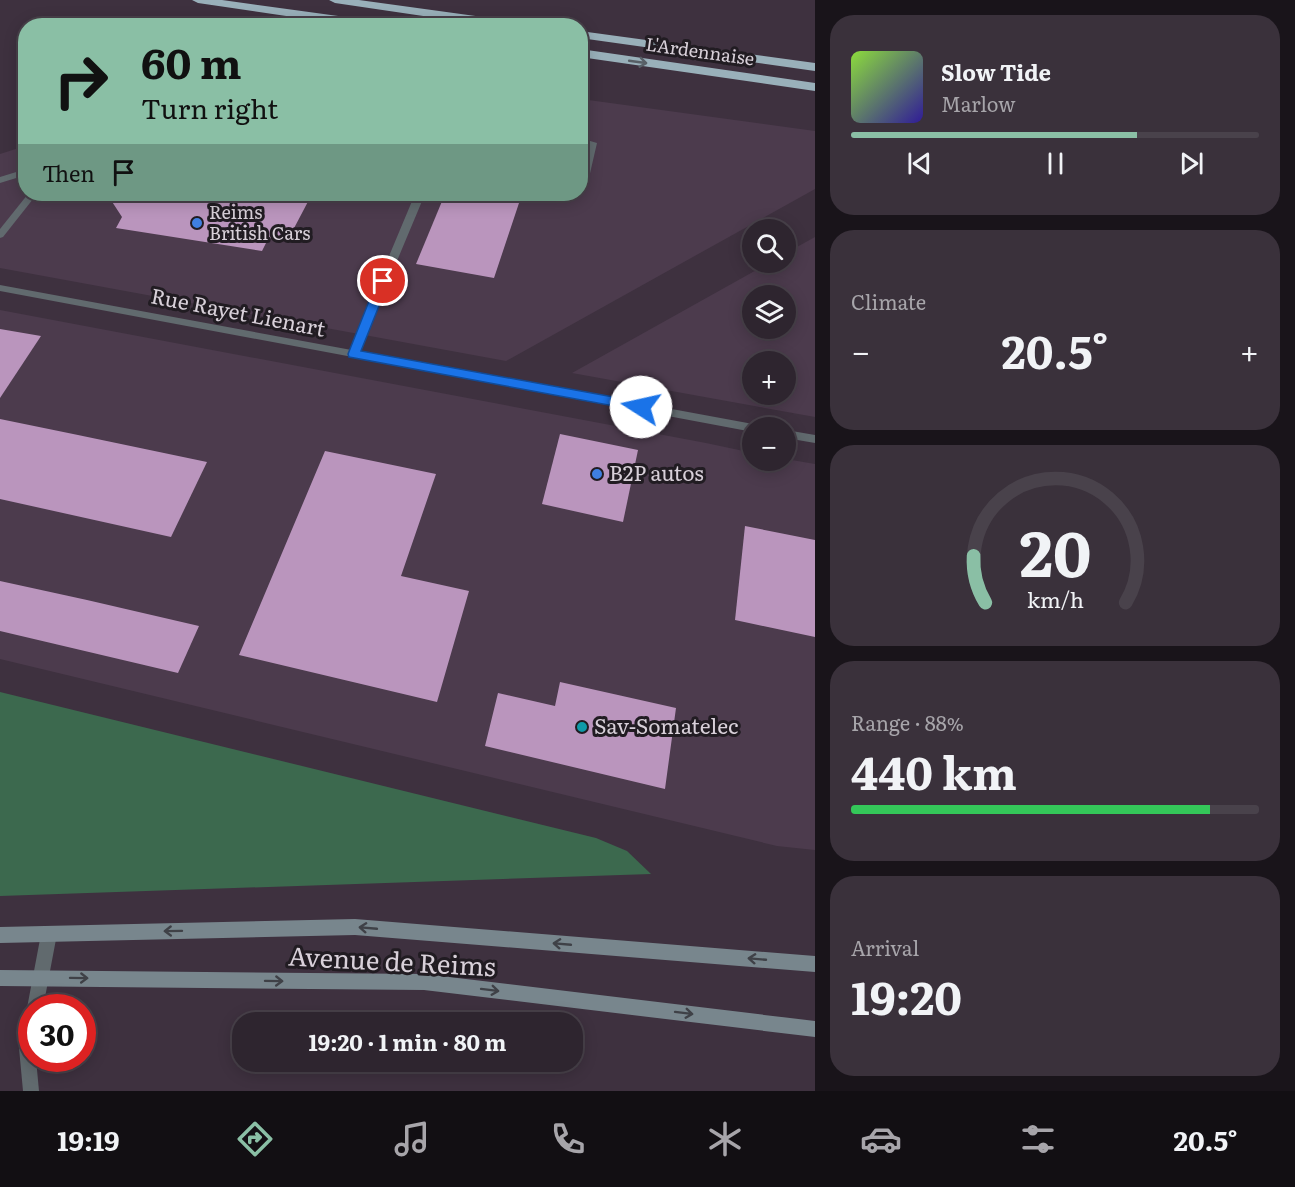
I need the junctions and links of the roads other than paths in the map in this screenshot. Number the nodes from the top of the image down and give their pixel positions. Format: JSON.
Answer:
{"nodes":[{"id":1,"x":198,"y":0,"type":"edge"},
{"id":2,"x":336,"y":0,"type":"edge"},
{"id":3,"x":325,"y":18,"type":"edge"},
{"id":4,"x":463,"y":18,"type":"edge"},
{"id":5,"x":588,"y":35,"type":"edge"},
{"id":6,"x":588,"y":54,"type":"edge"},
{"id":7,"x":815,"y":67,"type":"edge"},
{"id":8,"x":815,"y":87,"type":"edge"},
{"id":9,"x":588,"y":142,"type":"edge"},
{"id":10,"x":588,"y":162,"type":"edge"},
{"id":11,"x":18,"y":174,"type":"edge"},
{"id":12,"x":0,"y":180,"type":"edge"},
{"id":13,"x":27,"y":201,"type":"edge"},
{"id":14,"x":417,"y":201,"type":"edge"},
{"id":15,"x":0,"y":235,"type":"edge"},
{"id":16,"x":0,"y":288,"type":"edge"},
{"id":17,"x":354,"y":354,"type":"junction"},
{"id":18,"x":742,"y":426,"type":"edge"},
{"id":19,"x":796,"y":436,"type":"edge"},
{"id":20,"x":815,"y":439,"type":"edge"},
{"id":21,"x":0,"y":934,"type":"edge"},
{"id":22,"x":49,"y":934,"type":"junction"},
{"id":23,"x":815,"y":964,"type":"edge"},
{"id":24,"x":0,"y":978,"type":"edge"},
{"id":25,"x":40,"y":978,"type":"junction"},
{"id":26,"x":37,"y":994,"type":"edge"},
{"id":27,"x":815,"y":1029,"type":"edge"},
{"id":28,"x":29,"y":1072,"type":"edge"},
{"id":29,"x":31,"y":1091,"type":"edge"}],
"edges":[{"from":1,"to":3,"type":"highway"},
{"from":2,"to":4,"type":"highway"},
{"from":5,"to":7,"type":"highway","name":"L'Ardennaise"},
{"from":6,"to":8,"type":"highway","name":"L'Ardennaise","one_way":true},
{"from":9,"to":10,"type":"street"},
{"from":11,"to":12,"type":"street"},
{"from":13,"to":15,"type":"street"},
{"from":14,"to":17,"type":"street"},
{"from":16,"to":17,"type":"street","name":"Rue Rayet Lienart"},
{"from":17,"to":18,"type":"street","name":"Rue Rayet Lienart"},
{"from":19,"to":20,"type":"street"},
{"from":21,"to":22,"type":"main road","name":"Avenue de Reims"},
{"from":23,"to":22,"type":"main road","name":"Avenue de Reims","one_way":true},
{"from":22,"to":25,"type":"street"},
{"from":24,"to":25,"type":"main road","name":"Avenue de Reims"},
{"from":25,"to":26,"type":"street"},
{"from":25,"to":27,"type":"main road","name":"Avenue de Reims","one_way":true},
{"from":28,"to":29,"type":"street"}]}
